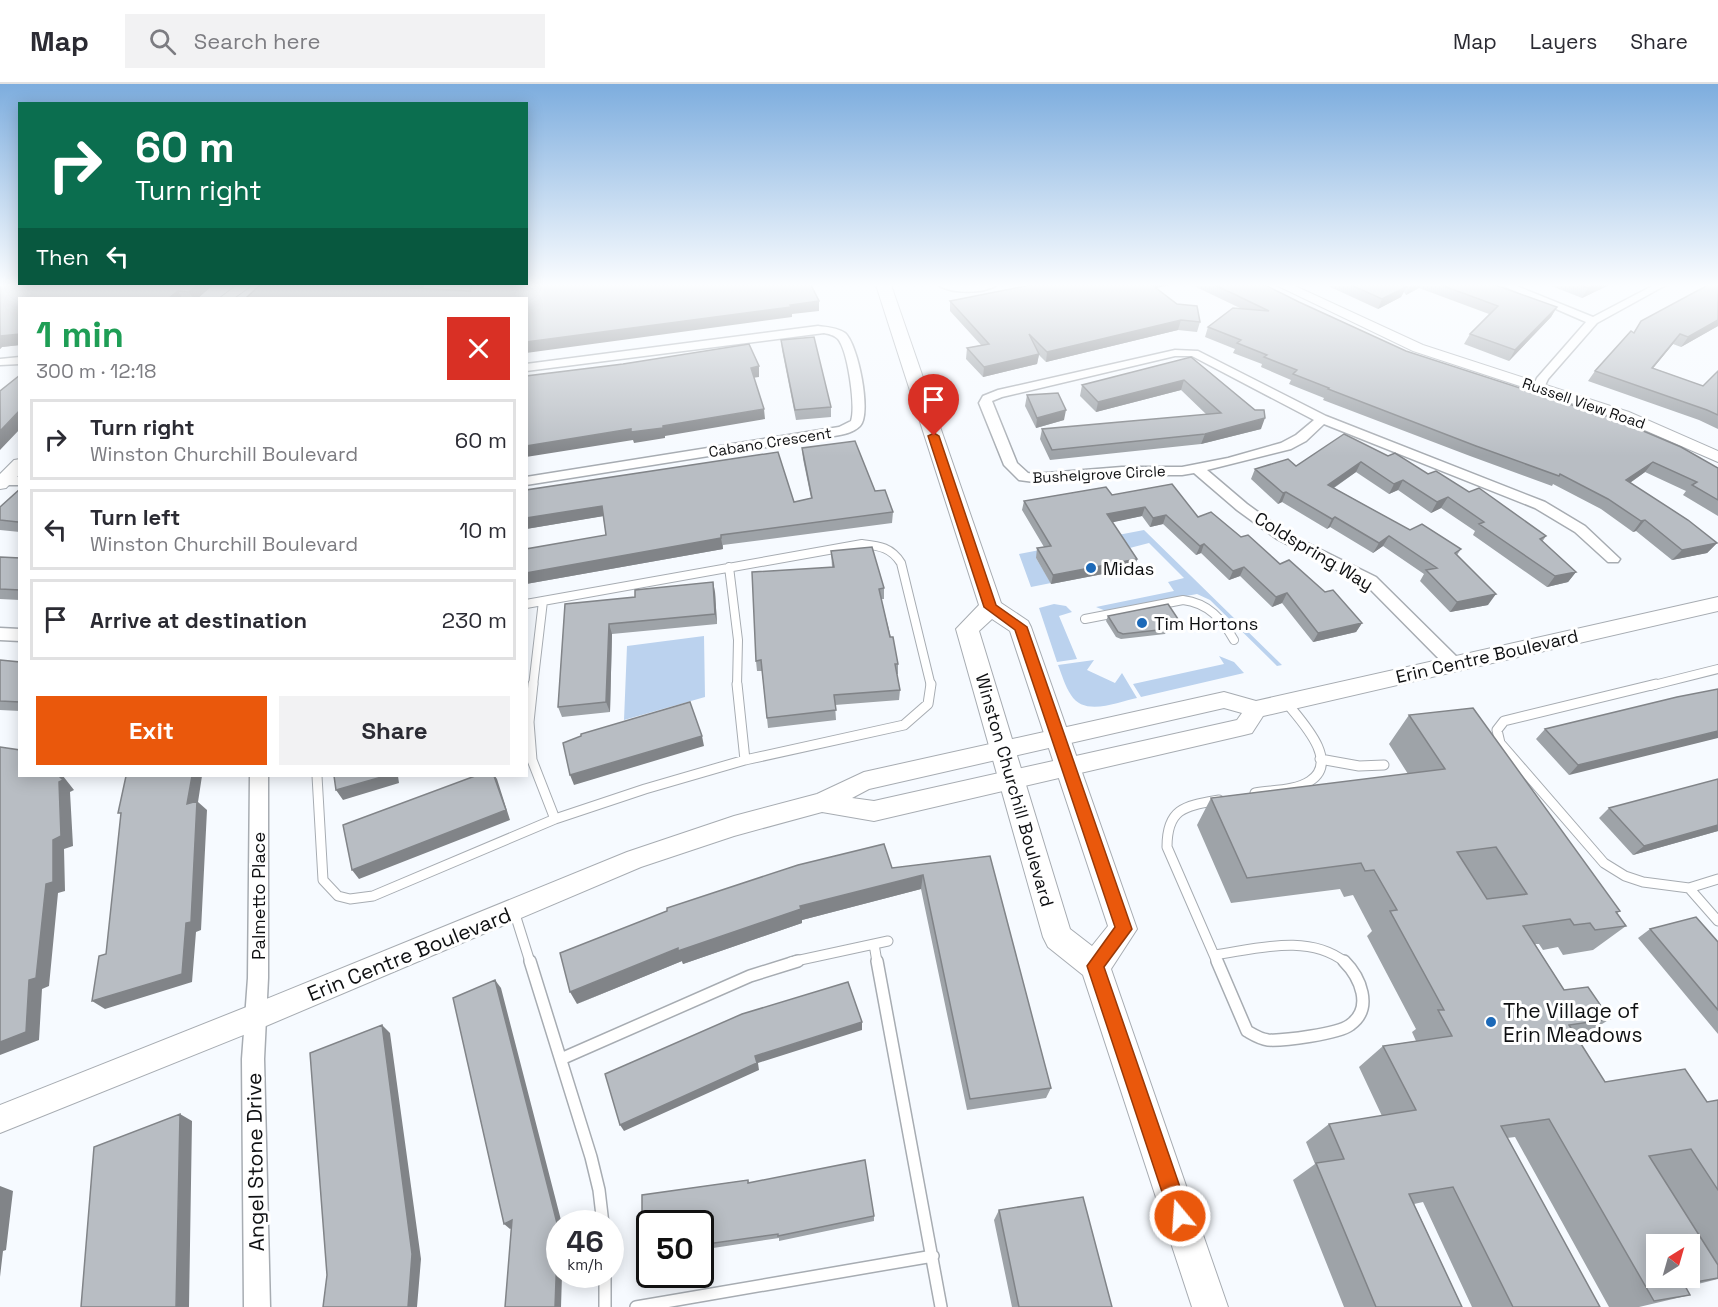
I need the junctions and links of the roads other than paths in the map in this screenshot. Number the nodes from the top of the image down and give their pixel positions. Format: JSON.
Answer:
{"nodes":[{"id":1,"x":720,"y":342,"type":"edge"},
{"id":2,"x":845,"y":342,"type":"edge"},
{"id":3,"x":903,"y":342,"type":"edge"},
{"id":4,"x":1405,"y":342,"type":"edge"},
{"id":5,"x":1575,"y":342,"type":"edge"},
{"id":6,"x":18,"y":360,"type":"edge"},
{"id":7,"x":0,"y":362,"type":"edge"},
{"id":8,"x":528,"y":368,"type":"edge"},
{"id":9,"x":1539,"y":387,"type":"junction"},
{"id":10,"x":1322,"y":419,"type":"junction"},
{"id":11,"x":1718,"y":457,"type":"edge"},
{"id":12,"x":18,"y":466,"type":"edge"},
{"id":13,"x":1196,"y":468,"type":"junction"},
{"id":14,"x":528,"y":481,"type":"edge"},
{"id":15,"x":5,"y":482,"type":"edge"},
{"id":16,"x":1614,"y":559,"type":"dead end"},
{"id":17,"x":729,"y":567,"type":"junction"},
{"id":18,"x":543,"y":601,"type":"junction"},
{"id":19,"x":528,"y":604,"type":"edge"},
{"id":20,"x":1718,"y":604,"type":"edge"},
{"id":21,"x":991,"y":607,"type":"junction"},
{"id":22,"x":1085,"y":619,"type":"dead end"},
{"id":23,"x":0,"y":634,"type":"edge"},
{"id":24,"x":18,"y":635,"type":"edge"},
{"id":25,"x":1234,"y":640,"type":"dead end"},
{"id":26,"x":1454,"y":664,"type":"junction"},
{"id":27,"x":1718,"y":669,"type":"edge"},
{"id":28,"x":1286,"y":702,"type":"junction"},
{"id":29,"x":1256,"y":709,"type":"junction"},
{"id":30,"x":1058,"y":737,"type":"junction"},
{"id":31,"x":1003,"y":750,"type":"junction"},
{"id":32,"x":1320,"y":759,"type":"junction"},
{"id":33,"x":745,"y":760,"type":"junction"},
{"id":34,"x":1384,"y":765,"type":"dead end"},
{"id":35,"x":1068,"y":767,"type":"junction"},
{"id":36,"x":259,"y":777,"type":"edge"},
{"id":37,"x":317,"y":777,"type":"edge"},
{"id":38,"x":1011,"y":780,"type":"junction"},
{"id":39,"x":1248,"y":795,"type":"edge"},
{"id":40,"x":1228,"y":798,"type":"edge"},
{"id":41,"x":822,"y":802,"type":"junction"},
{"id":42,"x":555,"y":819,"type":"junction"},
{"id":43,"x":1718,"y":879,"type":"edge"},
{"id":44,"x":1689,"y":888,"type":"junction"},
{"id":45,"x":514,"y":911,"type":"junction"},
{"id":46,"x":1718,"y":921,"type":"edge"},
{"id":47,"x":888,"y":941,"type":"dead end"},
{"id":48,"x":874,"y":944,"type":"junction"},
{"id":49,"x":1214,"y":955,"type":"junction"},
{"id":50,"x":1095,"y":966,"type":"junction"},
{"id":51,"x":256,"y":1017,"type":"junction"},
{"id":52,"x":561,"y":1059,"type":"junction"},
{"id":53,"x":0,"y":1119,"type":"edge"},
{"id":54,"x":601,"y":1210,"type":"edge"},
{"id":55,"x":933,"y":1256,"type":"junction"},
{"id":56,"x":604,"y":1288,"type":"edge"},
{"id":57,"x":257,"y":1307,"type":"edge"},
{"id":58,"x":605,"y":1307,"type":"edge"},
{"id":59,"x":636,"y":1307,"type":"edge"},
{"id":60,"x":941,"y":1307,"type":"edge"},
{"id":61,"x":1210,"y":1307,"type":"edge"}],
"edges":[{"from":1,"to":8,"type":"street","name":"Cabano Crescent"},
{"from":2,"to":14,"type":"street","name":"Cabano Crescent"},
{"from":3,"to":21,"type":"main road"},
{"from":4,"to":9,"type":"street","name":"Russell View Road"},
{"from":5,"to":9,"type":"street"},
{"from":6,"to":7,"type":"street"},
{"from":9,"to":11,"type":"street","name":"Russell View Road"},
{"from":10,"to":13,"type":"street","name":"Bushelgrove Circle"},
{"from":10,"to":13,"type":"street","name":"Bushelgrove Circle"},
{"from":10,"to":16,"type":"street","name":"Bushelgrove Circle"},
{"from":12,"to":15,"type":"street"},
{"from":13,"to":26,"type":"street","name":"Coldspring Way"},
{"from":17,"to":18,"type":"lane"},
{"from":17,"to":33,"type":"lane"},
{"from":17,"to":33,"type":"lane"},
{"from":18,"to":19,"type":"lane"},
{"from":18,"to":42,"type":"lane"},
{"from":20,"to":26,"type":"street","name":"Erin Centre Boulevard"},
{"from":21,"to":30,"type":"main road"},
{"from":21,"to":31,"type":"main road","name":"Winston Churchill Boulevard"},
{"from":22,"to":25,"type":"lane"},
{"from":23,"to":24,"type":"street"},
{"from":26,"to":28,"type":"street","name":"Erin Centre Boulevard"},
{"from":27,"to":44,"type":"lane"},
{"from":28,"to":29,"type":"street","name":"Erin Centre Boulevard"},
{"from":28,"to":32,"type":"lane"},
{"from":29,"to":30,"type":"street","name":"Erin Centre Boulevard"},
{"from":29,"to":35,"type":"street","name":"Erin Centre Boulevard"},
{"from":30,"to":31,"type":"street","name":"Erin Centre Boulevard"},
{"from":30,"to":35,"type":"main road"},
{"from":31,"to":38,"type":"main road","name":"Winston Churchill Boulevard"},
{"from":31,"to":41,"type":"street","name":"Erin Centre Boulevard"},
{"from":32,"to":34,"type":"lane"},
{"from":32,"to":39,"type":"lane"},
{"from":33,"to":42,"type":"lane"},
{"from":35,"to":38,"type":"street","name":"Erin Centre Boulevard"},
{"from":35,"to":50,"type":"main road"},
{"from":36,"to":51,"type":"street","name":"Palmetto Place"},
{"from":37,"to":42,"type":"lane"},
{"from":38,"to":41,"type":"street","name":"Erin Centre Boulevard"},
{"from":38,"to":50,"type":"main road","name":"Winston Churchill Boulevard"},
{"from":40,"to":49,"type":"lane"},
{"from":41,"to":45,"type":"street","name":"Erin Centre Boulevard"},
{"from":43,"to":44,"type":"lane"},
{"from":44,"to":46,"type":"lane"},
{"from":45,"to":51,"type":"street","name":"Erin Centre Boulevard"},
{"from":45,"to":52,"type":"lane"},
{"from":47,"to":48,"type":"lane"},
{"from":48,"to":52,"type":"lane"},
{"from":48,"to":55,"type":"lane"},
{"from":49,"to":49,"type":"lane"},
{"from":50,"to":61,"type":"main road"},
{"from":51,"to":53,"type":"street","name":"Erin Centre Boulevard"},
{"from":51,"to":57,"type":"street","name":"Angel Stone Drive"},
{"from":52,"to":54,"type":"lane"},
{"from":55,"to":59,"type":"lane"},
{"from":55,"to":60,"type":"lane"},
{"from":56,"to":58,"type":"lane"}]}
